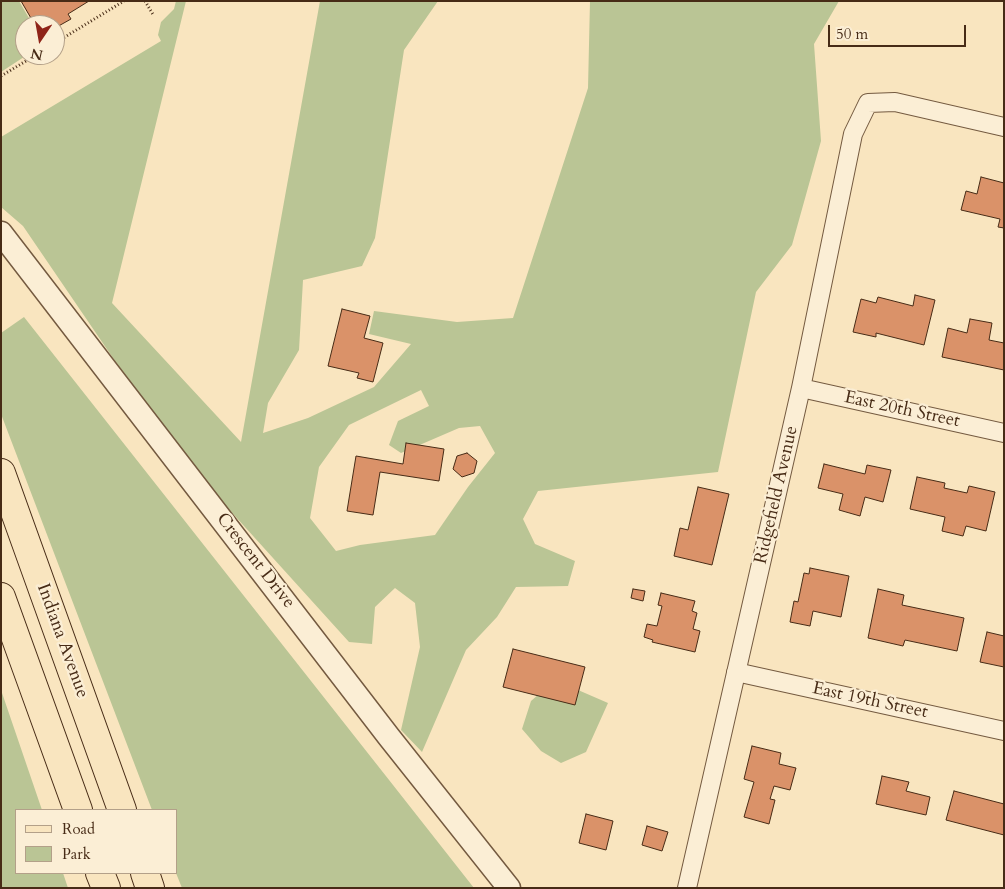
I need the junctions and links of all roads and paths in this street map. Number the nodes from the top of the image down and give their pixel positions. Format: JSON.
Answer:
{"nodes":[{"id":1,"x":124,"y":1,"type":"edge"},
{"id":2,"x":145,"y":1,"type":"edge"},
{"id":3,"x":154,"y":16,"type":"dead end"},
{"id":4,"x":65,"y":38,"type":"edge"},
{"id":5,"x":19,"y":65,"type":"edge"},
{"id":6,"x":1,"y":76,"type":"edge"},
{"id":7,"x":1004,"y":127,"type":"edge"},
{"id":8,"x":1,"y":233,"type":"edge"},
{"id":9,"x":801,"y":388,"type":"junction"},
{"id":10,"x":1004,"y":432,"type":"edge"},
{"id":11,"x":1,"y":473,"type":"edge"},
{"id":12,"x":12,"y":535,"type":"edge"},
{"id":13,"x":1,"y":597,"type":"edge"},
{"id":14,"x":736,"y":672,"type":"junction"},
{"id":15,"x":1004,"y":731,"type":"edge"},
{"id":16,"x":78,"y":809,"type":"edge"},
{"id":17,"x":122,"y":809,"type":"edge"},
{"id":18,"x":100,"y":874,"type":"edge"},
{"id":19,"x":145,"y":874,"type":"edge"},
{"id":20,"x":106,"y":888,"type":"edge"},
{"id":21,"x":150,"y":888,"type":"edge"},
{"id":22,"x":509,"y":888,"type":"edge"},
{"id":23,"x":687,"y":888,"type":"edge"}],
"edges":[{"from":1,"to":4,"type":"path"},
{"from":2,"to":3,"type":"path"},
{"from":5,"to":6,"type":"path"},
{"from":7,"to":9,"type":"street","name":"Ridgefield Avenue"},
{"from":8,"to":22,"type":"street","name":"Crescent Drive"},
{"from":9,"to":10,"type":"street","name":"East 20th Street"},
{"from":9,"to":14,"type":"street","name":"Ridgefield Avenue"},
{"from":11,"to":12,"type":"main road","name":"Indiana Avenue"},
{"from":12,"to":17,"type":"main road","name":"Indiana Avenue"},
{"from":13,"to":16,"type":"main road"},
{"from":14,"to":15,"type":"street","name":"East 19th Street"},
{"from":14,"to":23,"type":"street","name":"Ridgefield Avenue"},
{"from":18,"to":20,"type":"main road"},
{"from":19,"to":21,"type":"main road"}]}
